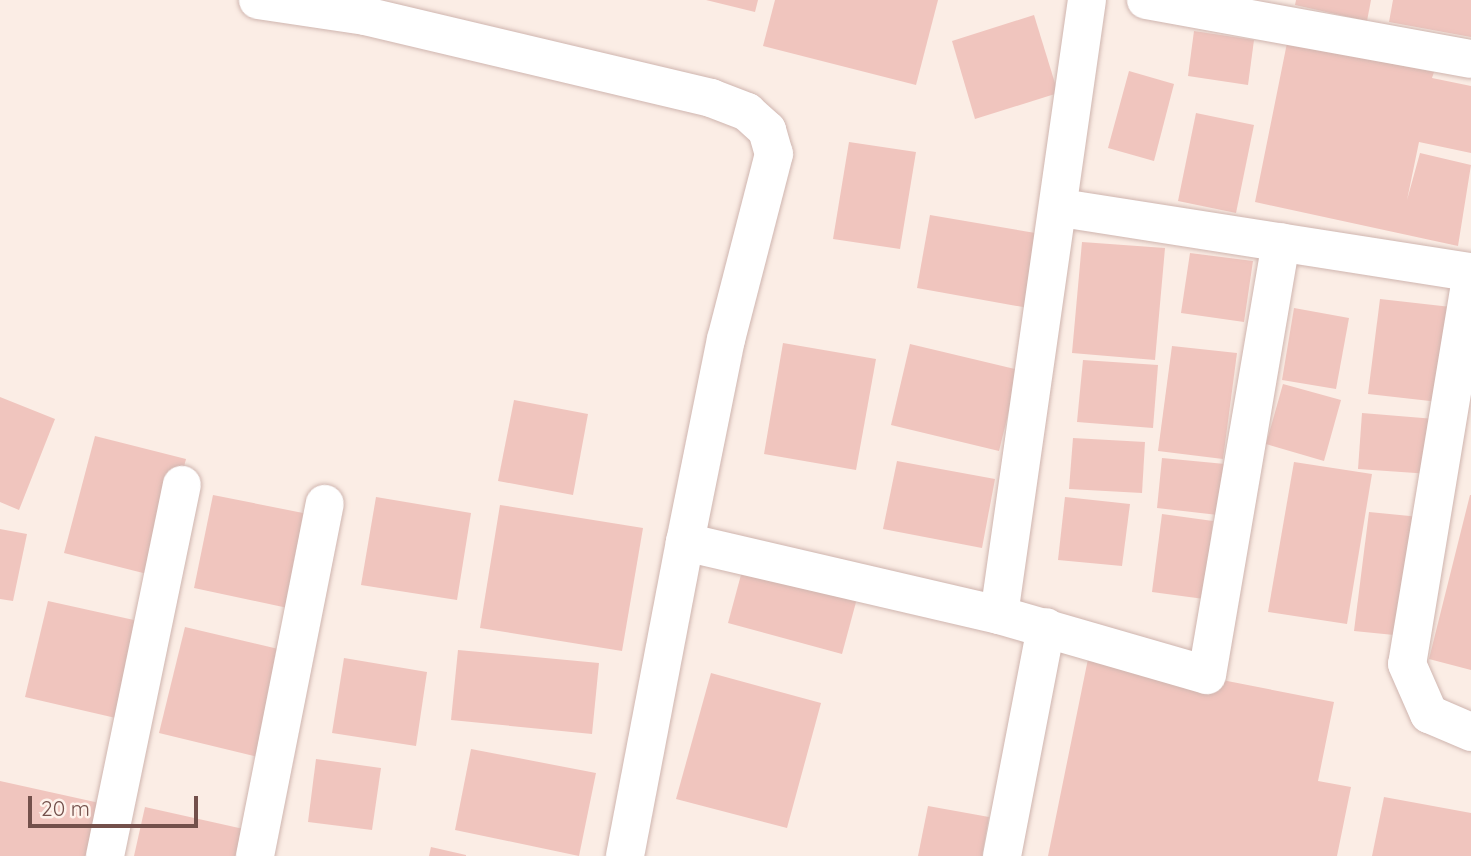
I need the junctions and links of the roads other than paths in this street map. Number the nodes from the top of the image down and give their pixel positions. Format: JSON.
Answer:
{"nodes":[{"id":1,"x":258,"y":0,"type":"edge"},
{"id":2,"x":1087,"y":0,"type":"edge"},
{"id":3,"x":1146,"y":0,"type":"edge"},
{"id":4,"x":1471,"y":60,"type":"edge"},
{"id":5,"x":1061,"y":208,"type":"junction"},
{"id":6,"x":1281,"y":242,"type":"junction"},
{"id":7,"x":1471,"y":272,"type":"edge"},
{"id":8,"x":1471,"y":278,"type":"edge"},
{"id":9,"x":182,"y":485,"type":"dead end"},
{"id":10,"x":325,"y":505,"type":"dead end"},
{"id":11,"x":685,"y":542,"type":"junction"},
{"id":12,"x":999,"y":615,"type":"junction"},
{"id":13,"x":1046,"y":627,"type":"junction"},
{"id":14,"x":1471,"y":732,"type":"edge"},
{"id":15,"x":105,"y":856,"type":"edge"},
{"id":16,"x":255,"y":856,"type":"edge"},
{"id":17,"x":625,"y":856,"type":"edge"},
{"id":18,"x":1002,"y":856,"type":"edge"}],
"edges":[{"from":1,"to":11,"type":"street"},
{"from":2,"to":5,"type":"street"},
{"from":3,"to":4,"type":"street"},
{"from":5,"to":6,"type":"street"},
{"from":5,"to":12,"type":"street"},
{"from":6,"to":7,"type":"street"},
{"from":6,"to":13,"type":"street"},
{"from":8,"to":14,"type":"street"},
{"from":9,"to":15,"type":"street"},
{"from":10,"to":16,"type":"street"},
{"from":11,"to":12,"type":"street"},
{"from":11,"to":17,"type":"street"},
{"from":12,"to":13,"type":"street"},
{"from":13,"to":18,"type":"street"}]}
